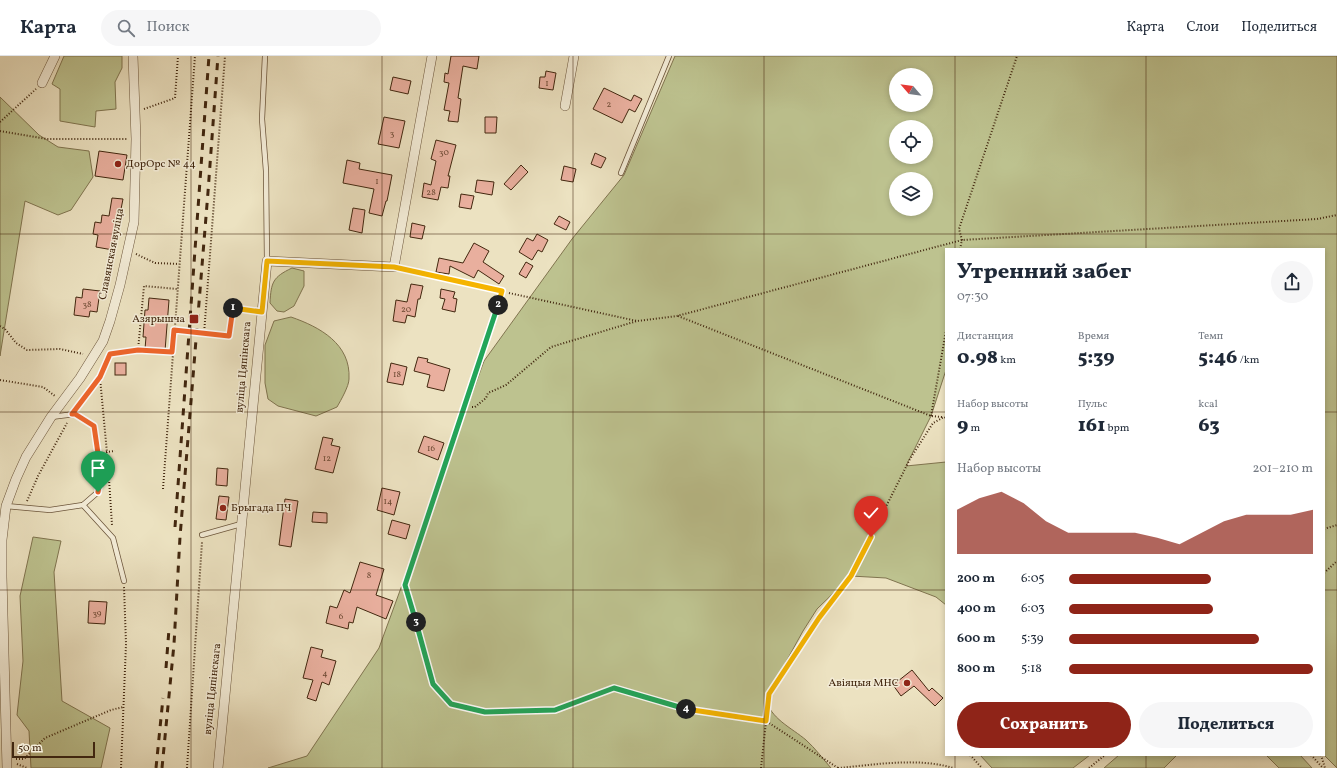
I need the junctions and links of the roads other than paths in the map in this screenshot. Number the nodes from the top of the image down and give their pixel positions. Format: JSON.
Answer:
{"nodes":[{"id":1,"x":55,"y":56,"type":"edge"},
{"id":2,"x":133,"y":56,"type":"edge"},
{"id":3,"x":265,"y":56,"type":"edge"},
{"id":4,"x":432,"y":56,"type":"edge"},
{"id":5,"x":574,"y":56,"type":"edge"},
{"id":6,"x":669,"y":56,"type":"edge"},
{"id":7,"x":42,"y":83,"type":"road end"},
{"id":8,"x":565,"y":106,"type":"dead end"},
{"id":9,"x":621,"y":173,"type":"dead end"},
{"id":10,"x":267,"y":261,"type":"junction"},
{"id":11,"x":394,"y":267,"type":"junction"},
{"id":12,"x":465,"y":406,"type":"road end"},
{"id":13,"x":51,"y":417,"type":"junction"},
{"id":14,"x":84,"y":505,"type":"junction"},
{"id":15,"x":6,"y":506,"type":"junction"},
{"id":16,"x":241,"y":524,"type":"junction"},
{"id":17,"x":202,"y":535,"type":"road end"},
{"id":18,"x":124,"y":581,"type":"road end"},
{"id":19,"x":7,"y":764,"type":"edge"},
{"id":20,"x":218,"y":768,"type":"edge"}],
"edges":[{"from":1,"to":7,"type":"street"},
{"from":2,"to":13,"type":"street","name":"Славянская вуліца"},
{"from":3,"to":10,"type":"lane"},
{"from":4,"to":11,"type":"street"},
{"from":5,"to":8,"type":"street"},
{"from":6,"to":9,"type":"lane"},
{"from":10,"to":11,"type":"street"},
{"from":10,"to":16,"type":"street","name":"вуліца Цяпінскага"},
{"from":11,"to":12,"type":"lane"},
{"from":13,"to":14,"type":"lane"},
{"from":13,"to":15,"type":"street","name":"Славянская вуліца"},
{"from":14,"to":15,"type":"lane"},
{"from":14,"to":18,"type":"lane"},
{"from":15,"to":19,"type":"street","name":"Славянская вуліца"},
{"from":16,"to":17,"type":"lane"},
{"from":16,"to":20,"type":"street","name":"вуліца Цяпінскага"}]}
